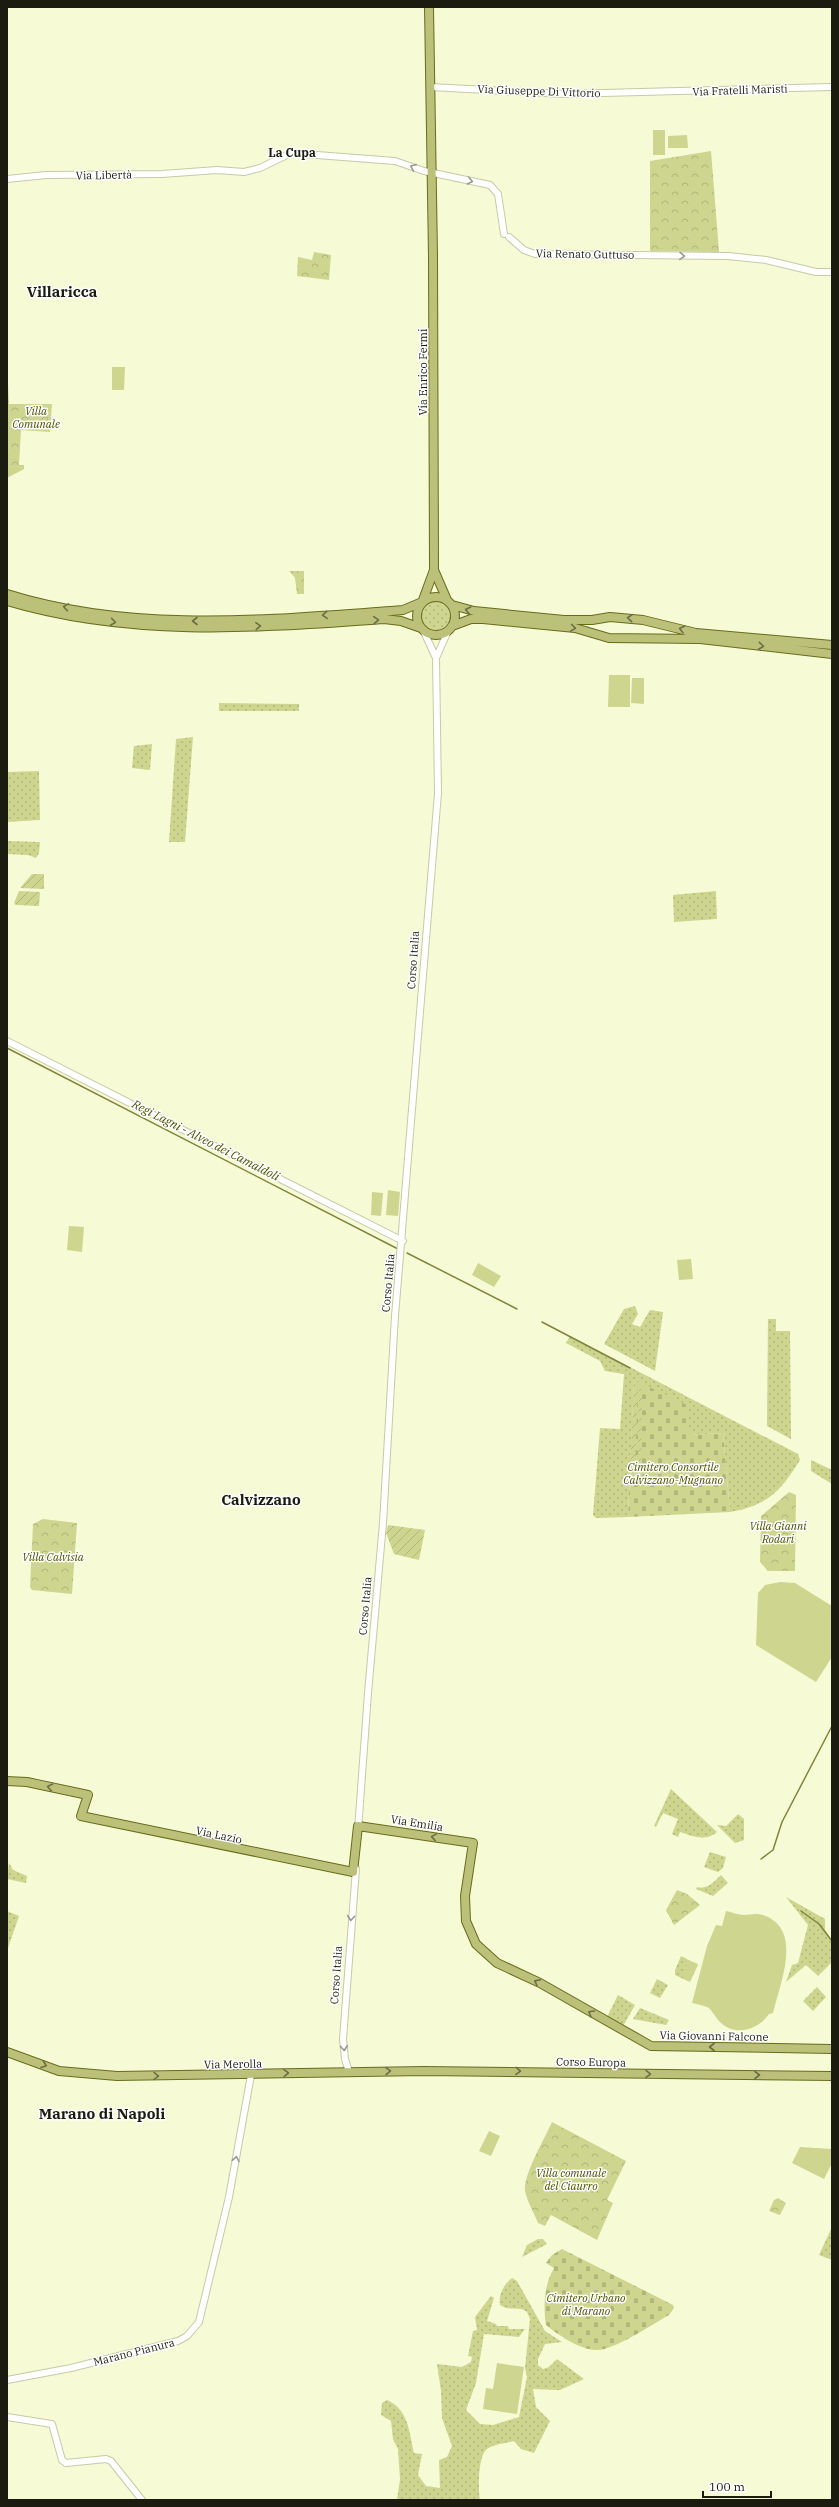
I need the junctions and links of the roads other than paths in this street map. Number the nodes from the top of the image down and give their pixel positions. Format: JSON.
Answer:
{"nodes":[{"id":1,"x":429,"y":7,"type":"edge"},
{"id":2,"x":430,"y":87,"type":"junction"},
{"id":3,"x":832,"y":87,"type":"edge"},
{"id":4,"x":647,"y":93,"type":"joint"},
{"id":5,"x":432,"y":173,"type":"junction"},
{"id":6,"x":7,"y":179,"type":"edge"},
{"id":7,"x":832,"y":272,"type":"edge"},
{"id":8,"x":434,"y":570,"type":"junction"},
{"id":9,"x":7,"y":594,"type":"edge"},
{"id":10,"x":7,"y":601,"type":"edge"},
{"id":11,"x":422,"y":601,"type":"junction"},
{"id":12,"x":449,"y":602,"type":"junction"},
{"id":13,"x":604,"y":618,"type":"junction"},
{"id":14,"x":656,"y":622,"type":"junction"},
{"id":15,"x":450,"y":628,"type":"junction"},
{"id":16,"x":422,"y":629,"type":"junction"},
{"id":17,"x":602,"y":635,"type":"junction"},
{"id":18,"x":652,"y":637,"type":"junction"},
{"id":19,"x":832,"y":645,"type":"edge"},
{"id":20,"x":832,"y":654,"type":"edge"},
{"id":21,"x":436,"y":658,"type":"junction"},
{"id":22,"x":8,"y":1042,"type":"edge"},
{"id":23,"x":402,"y":1241,"type":"junction"},
{"id":24,"x":7,"y":1781,"type":"edge"},
{"id":25,"x":358,"y":1826,"type":"junction"},
{"id":26,"x":354,"y":1876,"type":"junction"},
{"id":27,"x":513,"y":1969,"type":"joint"},
{"id":28,"x":832,"y":2049,"type":"edge"},
{"id":29,"x":7,"y":2052,"type":"edge"},
{"id":30,"x":349,"y":2072,"type":"junction"},
{"id":31,"x":251,"y":2074,"type":"junction"},
{"id":32,"x":832,"y":2076,"type":"edge"},
{"id":33,"x":7,"y":2380,"type":"edge"},
{"id":34,"x":7,"y":2417,"type":"edge"},
{"id":35,"x":142,"y":2500,"type":"edge"}],
"edges":[{"from":1,"to":2,"type":"main road","name":"Via Enrico Fermi"},
{"from":2,"to":4,"type":"street","name":"Via Giuseppe Di Vittorio"},
{"from":2,"to":5,"type":"main road","name":"Via Enrico Fermi"},
{"from":3,"to":4,"type":"street","name":"Via Fratelli Maristi"},
{"from":5,"to":6,"type":"street","name":"Via Libertà","one_way":true},
{"from":5,"to":7,"type":"street","name":"Via Renato Guttuso","one_way":true},
{"from":5,"to":8,"type":"main road","name":"Via Enrico Fermi"},
{"from":8,"to":11,"type":"main road","name":"Via Enrico Fermi"},
{"from":8,"to":12,"type":"main road","name":"Via Enrico Fermi"},
{"from":11,"to":9,"type":"main road","one_way":true},
{"from":10,"to":16,"type":"main road","one_way":true},
{"from":11,"to":12,"type":"main road"},
{"from":11,"to":16,"type":"main road"},
{"from":13,"to":12,"type":"main road","one_way":true},
{"from":12,"to":15,"type":"main road"},
{"from":14,"to":13,"type":"main road","one_way":true},
{"from":13,"to":17,"type":"main road"},
{"from":14,"to":18,"type":"main road"},
{"from":19,"to":14,"type":"main road","one_way":true},
{"from":15,"to":16,"type":"main road"},
{"from":15,"to":17,"type":"main road","one_way":true},
{"from":15,"to":21,"type":"street"},
{"from":16,"to":21,"type":"street"},
{"from":17,"to":18,"type":"main road"},
{"from":18,"to":20,"type":"main road","one_way":true},
{"from":21,"to":23,"type":"street","name":"Corso Italia"},
{"from":22,"to":23,"type":"street"},
{"from":23,"to":25,"type":"street","name":"Corso Italia"},
{"from":26,"to":24,"type":"main road","name":"Via Lazio","one_way":true},
{"from":25,"to":26,"type":"main road","name":"Corso Italia"},
{"from":27,"to":25,"type":"main road","name":"Via Emilia","one_way":true},
{"from":26,"to":30,"type":"street","name":"Corso Italia","one_way":true},
{"from":28,"to":27,"type":"main road","name":"Via Giovanni Falcone","one_way":true},
{"from":29,"to":31,"type":"main road","name":"Via Merolla","one_way":true},
{"from":31,"to":30,"type":"main road","name":"Via Merolla","one_way":true},
{"from":30,"to":32,"type":"main road","name":"Corso Europa","one_way":true},
{"from":33,"to":31,"type":"street","name":"Marano Pianura","one_way":true},
{"from":34,"to":35,"type":"street"}]}
